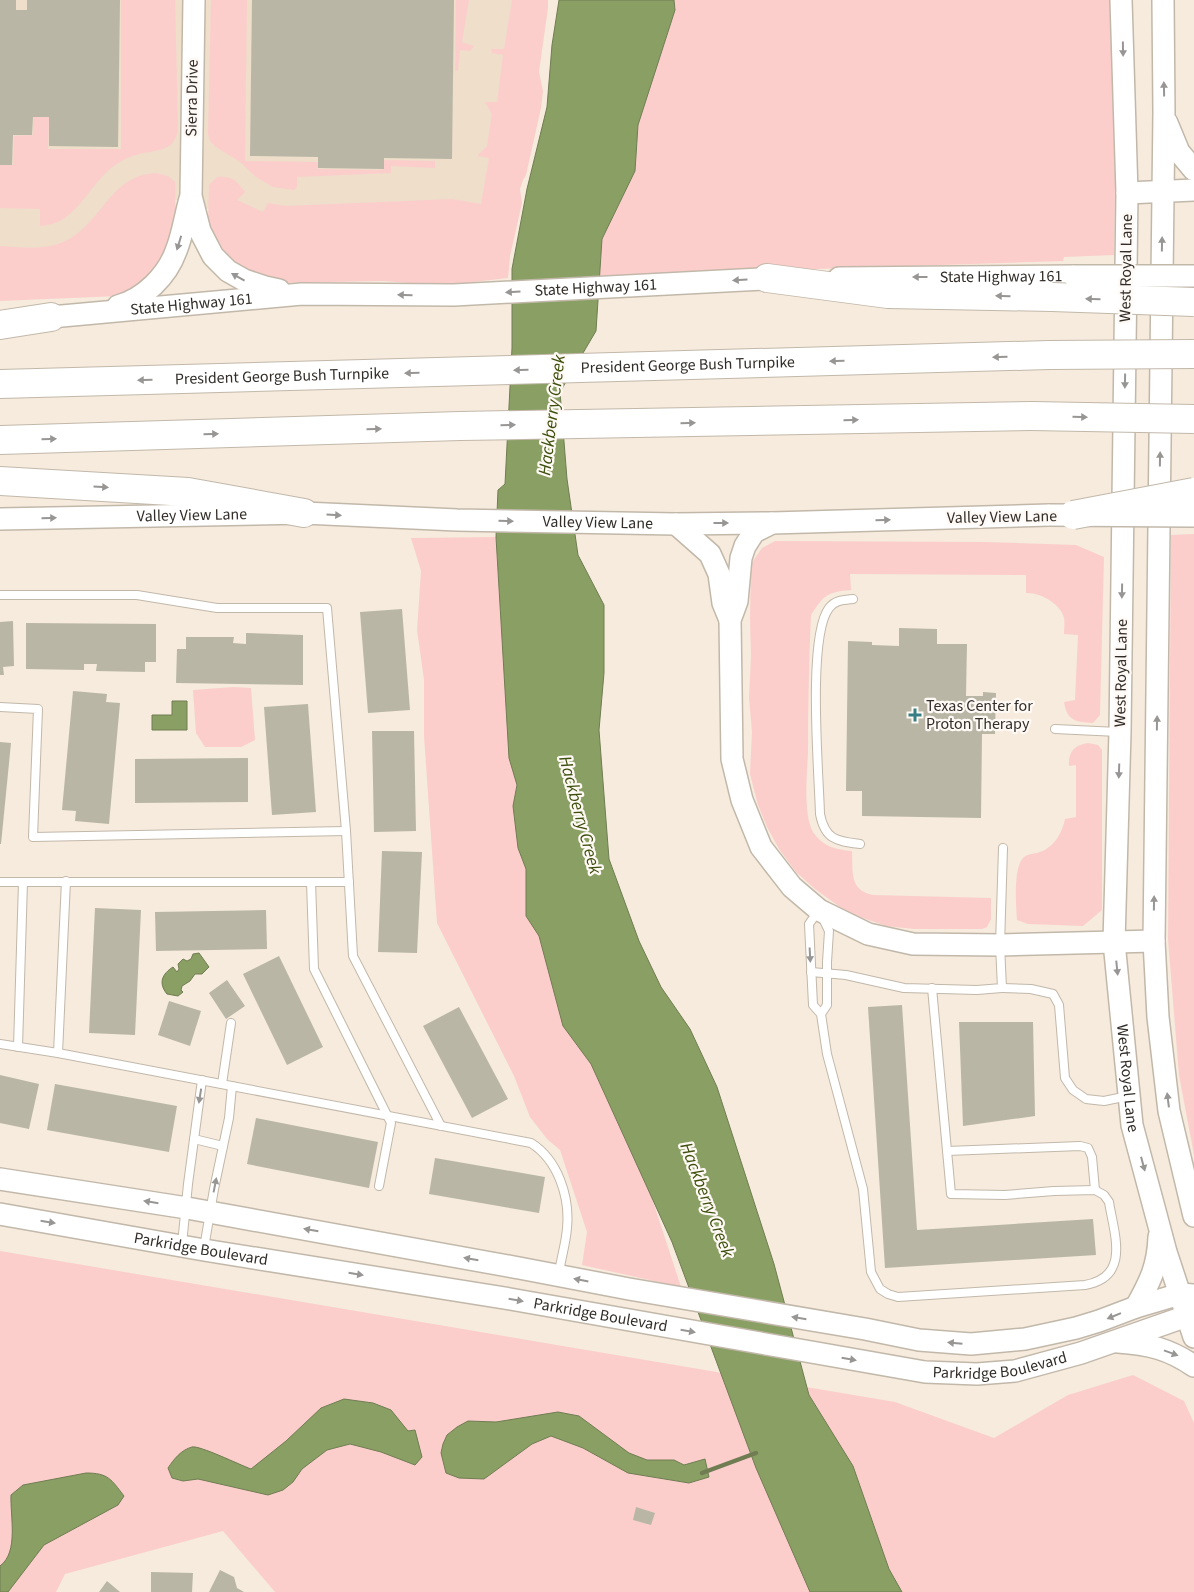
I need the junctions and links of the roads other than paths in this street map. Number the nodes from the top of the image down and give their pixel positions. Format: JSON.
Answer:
{"nodes":[{"id":1,"x":194,"y":0,"type":"edge"},
{"id":2,"x":1121,"y":0,"type":"edge"},
{"id":3,"x":1163,"y":0,"type":"edge"},
{"id":4,"x":1164,"y":112,"type":"junction"},
{"id":5,"x":1194,"y":170,"type":"edge"},
{"id":6,"x":1162,"y":190,"type":"junction"},
{"id":7,"x":1194,"y":190,"type":"edge"},
{"id":8,"x":1127,"y":193,"type":"junction"},
{"id":9,"x":191,"y":196,"type":"junction"},
{"id":10,"x":1194,"y":276,"type":"edge"},
{"id":11,"x":767,"y":278,"type":"junction"},
{"id":12,"x":302,"y":294,"type":"junction"},
{"id":13,"x":1194,"y":302,"type":"edge"},
{"id":14,"x":92,"y":313,"type":"junction"},
{"id":15,"x":0,"y":317,"type":"edge"},
{"id":16,"x":51,"y":317,"type":"junction"},
{"id":17,"x":0,"y":325,"type":"edge"},
{"id":18,"x":1194,"y":354,"type":"edge"},
{"id":19,"x":0,"y":384,"type":"edge"},
{"id":20,"x":1194,"y":419,"type":"edge"},
{"id":21,"x":0,"y":440,"type":"edge"},
{"id":22,"x":0,"y":481,"type":"edge"},
{"id":23,"x":1194,"y":492,"type":"edge"},
{"id":24,"x":304,"y":513,"type":"junction"},
{"id":25,"x":1061,"y":515,"type":"junction"},
{"id":26,"x":1194,"y":516,"type":"edge"},
{"id":27,"x":0,"y":519,"type":"edge"},
{"id":28,"x":772,"y":523,"type":"junction"},
{"id":29,"x":676,"y":524,"type":"junction"},
{"id":30,"x":0,"y":595,"type":"edge"},
{"id":31,"x":853,"y":599,"type":"dead end"},
{"id":32,"x":730,"y":620,"type":"junction"},
{"id":33,"x":0,"y":708,"type":"edge"},
{"id":34,"x":1055,"y":730,"type":"dead end"},
{"id":35,"x":1120,"y":732,"type":"junction"},
{"id":36,"x":346,"y":831,"type":"junction"},
{"id":37,"x":860,"y":844,"type":"dead end"},
{"id":38,"x":1003,"y":848,"type":"dead end"},
{"id":39,"x":66,"y":881,"type":"junction"},
{"id":40,"x":0,"y":882,"type":"edge"},
{"id":41,"x":24,"y":882,"type":"junction"},
{"id":42,"x":311,"y":882,"type":"junction"},
{"id":43,"x":349,"y":882,"type":"junction"},
{"id":44,"x":819,"y":910,"type":"junction"},
{"id":45,"x":1154,"y":941,"type":"junction"},
{"id":46,"x":1114,"y":942,"type":"junction"},
{"id":47,"x":1000,"y":945,"type":"junction"},
{"id":48,"x":811,"y":972,"type":"junction"},
{"id":49,"x":826,"y":973,"type":"junction"},
{"id":50,"x":932,"y":988,"type":"junction"},
{"id":51,"x":1002,"y":988,"type":"junction"},
{"id":52,"x":821,"y":1014,"type":"junction"},
{"id":53,"x":231,"y":1023,"type":"dead end"},
{"id":54,"x":0,"y":1044,"type":"edge"},
{"id":55,"x":18,"y":1047,"type":"junction"},
{"id":56,"x":58,"y":1053,"type":"junction"},
{"id":57,"x":202,"y":1080,"type":"junction"},
{"id":58,"x":222,"y":1084,"type":"junction"},
{"id":59,"x":232,"y":1086,"type":"junction"},
{"id":60,"x":1130,"y":1096,"type":"junction"},
{"id":61,"x":388,"y":1116,"type":"junction"},
{"id":62,"x":441,"y":1126,"type":"junction"},
{"id":63,"x":194,"y":1139,"type":"junction"},
{"id":64,"x":223,"y":1146,"type":"junction"},
{"id":65,"x":947,"y":1151,"type":"junction"},
{"id":66,"x":0,"y":1179,"type":"edge"},
{"id":67,"x":379,"y":1186,"type":"dead end"},
{"id":68,"x":1095,"y":1190,"type":"junction"},
{"id":69,"x":187,"y":1208,"type":"junction"},
{"id":70,"x":210,"y":1212,"type":"junction"},
{"id":71,"x":0,"y":1214,"type":"edge"},
{"id":72,"x":1194,"y":1216,"type":"edge"},
{"id":73,"x":1159,"y":1224,"type":"junction"},
{"id":74,"x":182,"y":1246,"type":"junction"},
{"id":75,"x":204,"y":1250,"type":"junction"},
{"id":76,"x":558,"y":1275,"type":"junction"},
{"id":77,"x":1187,"y":1295,"type":"edge"},
{"id":78,"x":1136,"y":1307,"type":"junction"},
{"id":79,"x":1190,"y":1313,"type":"edge"},
{"id":80,"x":1194,"y":1337,"type":"edge"},
{"id":81,"x":1111,"y":1342,"type":"junction"},
{"id":82,"x":1194,"y":1366,"type":"edge"}],
"edges":[{"from":1,"to":9,"type":"main road","name":"Sierra Drive"},
{"from":2,"to":8,"type":"main road","name":"West Royal Lane","one_way":true},
{"from":4,"to":3,"type":"main road","one_way":true},
{"from":4,"to":5,"type":"main road"},
{"from":4,"to":6,"type":"main road"},
{"from":6,"to":7,"type":"main road"},
{"from":6,"to":8,"type":"main road"},
{"from":45,"to":6,"type":"main road","one_way":true},
{"from":8,"to":35,"type":"main road","name":"West Royal Lane","one_way":true},
{"from":12,"to":9,"type":"main road","one_way":true},
{"from":9,"to":14,"type":"main road","one_way":true},
{"from":10,"to":11,"type":"main road","name":"State Highway 161","one_way":true,"bridge":true},
{"from":11,"to":12,"type":"main road","name":"State Highway 161","one_way":true},
{"from":13,"to":11,"type":"highway","one_way":true,"bridge":true},
{"from":12,"to":14,"type":"main road","name":"State Highway 161"},
{"from":14,"to":16,"type":"main road","name":"State Highway 161"},
{"from":15,"to":16,"type":"main road","name":"State Highway 161"},
{"from":16,"to":17,"type":"highway"},
{"from":18,"to":19,"type":"highway","name":"President George Bush Turnpike","one_way":true,"bridge":true},
{"from":21,"to":20,"type":"highway","one_way":true,"bridge":true},
{"from":22,"to":24,"type":"highway","one_way":true},
{"from":23,"to":25,"type":"highway","bridge":true},
{"from":27,"to":24,"type":"main road","name":"Valley View Lane","one_way":true},
{"from":24,"to":29,"type":"main road","name":"Valley View Lane","one_way":true},
{"from":25,"to":26,"type":"main road","name":"Valley View Lane","bridge":true},
{"from":28,"to":25,"type":"main road","name":"Valley View Lane","one_way":true},
{"from":29,"to":28,"type":"main road","name":"Valley View Lane","one_way":true},
{"from":28,"to":32,"type":"main road"},
{"from":29,"to":32,"type":"main road"},
{"from":30,"to":36,"type":"lane"},
{"from":31,"to":37,"type":"lane"},
{"from":32,"to":44,"type":"main road"},
{"from":33,"to":36,"type":"lane"},
{"from":34,"to":35,"type":"lane"},
{"from":35,"to":46,"type":"main road","name":"West Royal Lane","one_way":true},
{"from":36,"to":43,"type":"lane"},
{"from":38,"to":47,"type":"lane"},
{"from":39,"to":41,"type":"lane"},
{"from":39,"to":42,"type":"lane"},
{"from":39,"to":56,"type":"lane"},
{"from":40,"to":41,"type":"lane"},
{"from":41,"to":55,"type":"lane"},
{"from":42,"to":43,"type":"lane"},
{"from":42,"to":61,"type":"lane"},
{"from":43,"to":62,"type":"lane"},
{"from":44,"to":47,"type":"main road"},
{"from":44,"to":48,"type":"lane","one_way":true},
{"from":44,"to":49,"type":"lane"},
{"from":45,"to":46,"type":"main road"},
{"from":72,"to":45,"type":"main road","one_way":true},
{"from":46,"to":47,"type":"main road"},
{"from":46,"to":60,"type":"main road","name":"West Royal Lane","one_way":true},
{"from":47,"to":51,"type":"lane"},
{"from":48,"to":49,"type":"lane"},
{"from":48,"to":52,"type":"lane"},
{"from":49,"to":50,"type":"lane"},
{"from":49,"to":52,"type":"lane"},
{"from":50,"to":51,"type":"lane"},
{"from":50,"to":65,"type":"lane"},
{"from":51,"to":60,"type":"lane"},
{"from":52,"to":68,"type":"lane"},
{"from":53,"to":58,"type":"lane"},
{"from":54,"to":55,"type":"lane"},
{"from":55,"to":56,"type":"lane"},
{"from":56,"to":57,"type":"lane"},
{"from":57,"to":58,"type":"lane"},
{"from":57,"to":63,"type":"lane","one_way":true},
{"from":58,"to":59,"type":"lane"},
{"from":59,"to":61,"type":"lane"},
{"from":59,"to":64,"type":"lane"},
{"from":60,"to":73,"type":"main road","name":"West Royal Lane","one_way":true},
{"from":61,"to":62,"type":"lane"},
{"from":61,"to":67,"type":"lane"},
{"from":62,"to":76,"type":"lane"},
{"from":63,"to":64,"type":"lane"},
{"from":63,"to":69,"type":"lane"},
{"from":70,"to":64,"type":"lane","one_way":true},
{"from":65,"to":68,"type":"lane"},
{"from":65,"to":68,"type":"lane"},
{"from":69,"to":66,"type":"main road","name":"Parkridge Boulevard","one_way":true},
{"from":69,"to":70,"type":"main road","name":"Parkridge Boulevard"},
{"from":69,"to":74,"type":"lane"},
{"from":70,"to":75,"type":"lane"},
{"from":76,"to":70,"type":"main road","name":"Parkridge Boulevard","one_way":true},
{"from":71,"to":74,"type":"main road","name":"Parkridge Boulevard","one_way":true},
{"from":73,"to":77,"type":"main road","name":"West Royal Lane"},
{"from":73,"to":78,"type":"main road"},
{"from":74,"to":75,"type":"main road","name":"Parkridge Boulevard"},
{"from":75,"to":81,"type":"main road","name":"Parkridge Boulevard","one_way":true},
{"from":78,"to":76,"type":"main road","name":"Parkridge Boulevard","one_way":true},
{"from":77,"to":78,"type":"main road","name":"Parkridge Boulevard"},
{"from":77,"to":79,"type":"main road","name":"West Royal Lane"},
{"from":79,"to":80,"type":"main road","name":"West Royal Lane"},
{"from":79,"to":81,"type":"main road","name":"Parkridge Boulevard"},
{"from":81,"to":82,"type":"main road","one_way":true}]}
